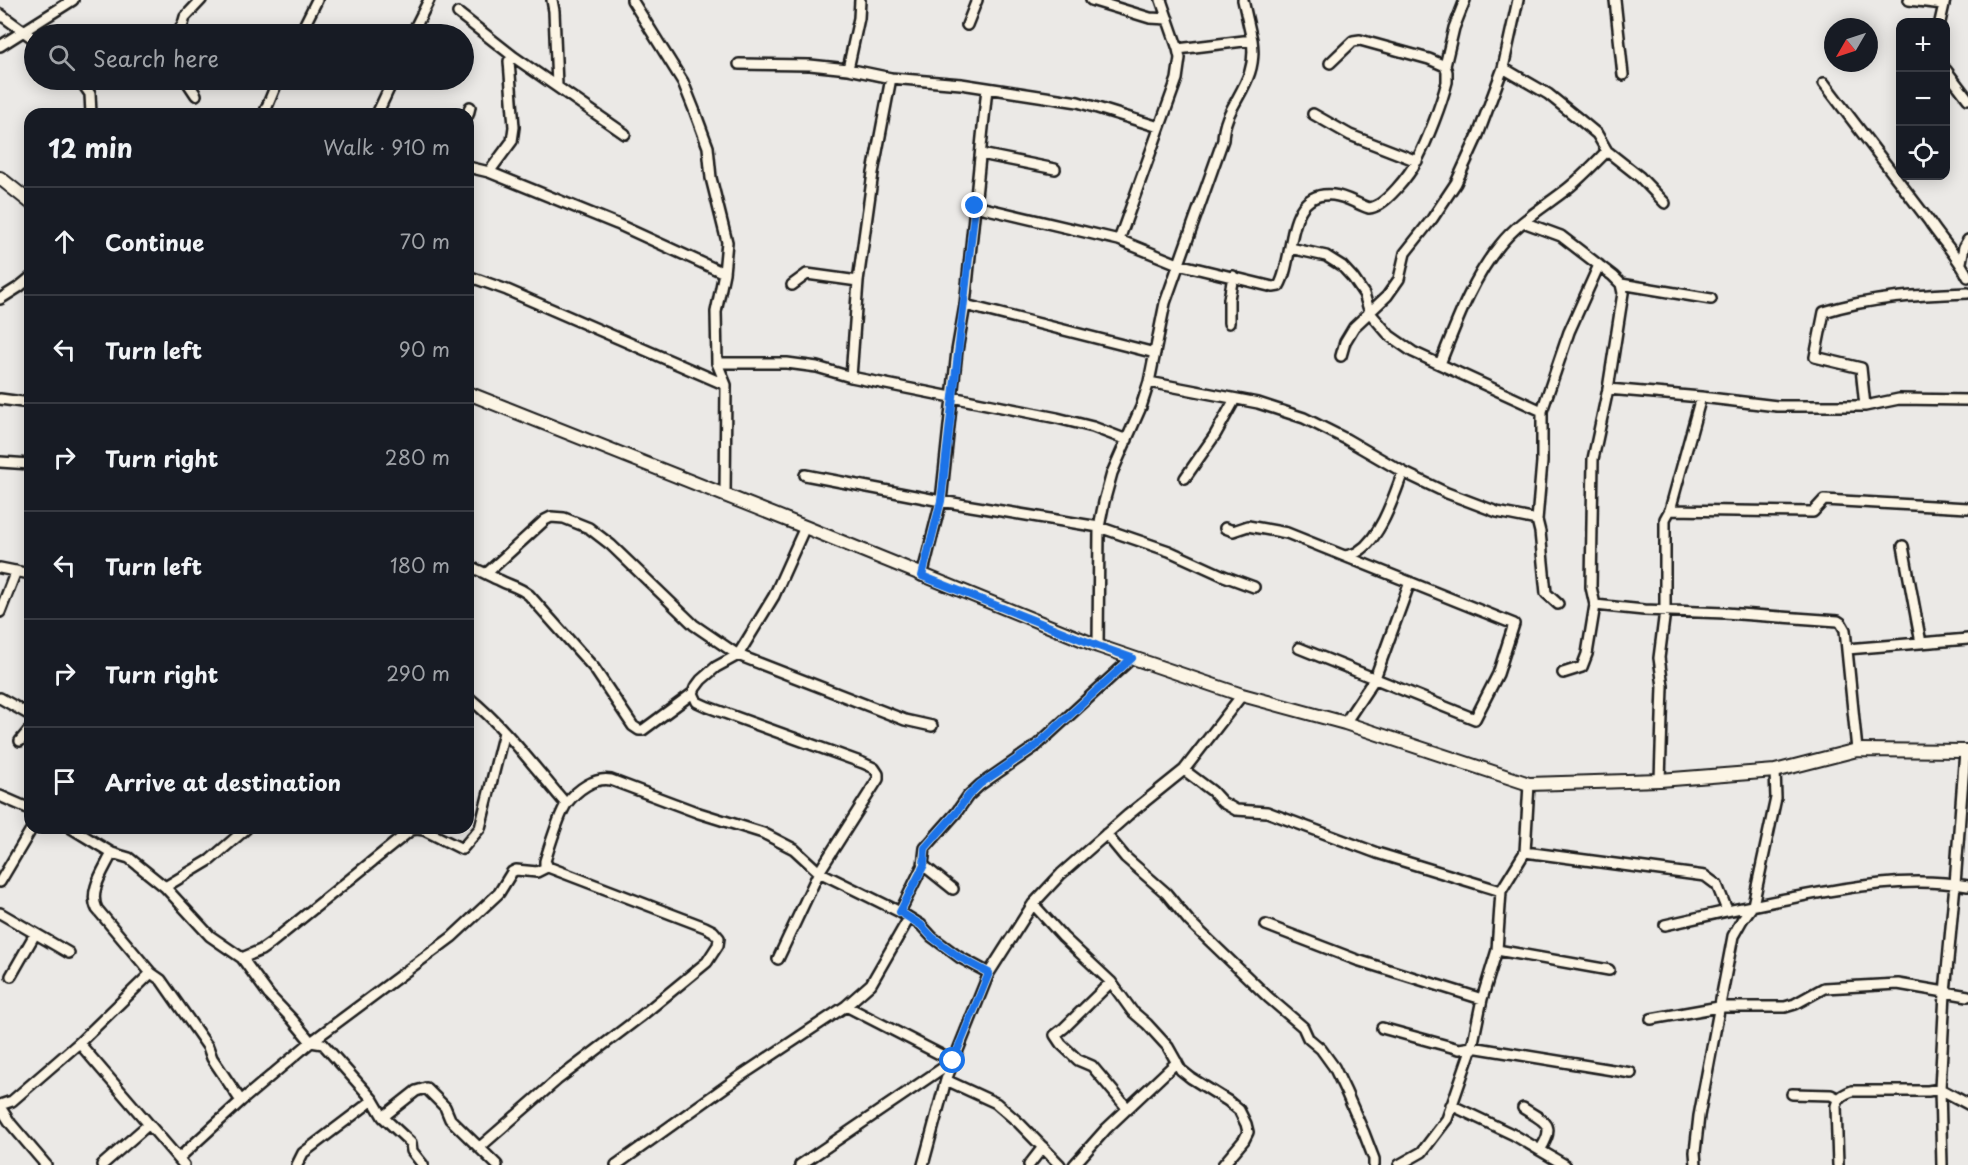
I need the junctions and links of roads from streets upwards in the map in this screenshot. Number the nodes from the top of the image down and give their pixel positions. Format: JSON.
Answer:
{"nodes":[{"id":1,"x":73,"y":0,"type":"edge"},
{"id":2,"x":201,"y":0,"type":"edge"},
{"id":3,"x":317,"y":0,"type":"edge"},
{"id":4,"x":429,"y":0,"type":"edge"},
{"id":5,"x":552,"y":0,"type":"edge"},
{"id":6,"x":632,"y":0,"type":"edge"},
{"id":7,"x":860,"y":0,"type":"edge"},
{"id":8,"x":977,"y":0,"type":"edge"},
{"id":9,"x":1091,"y":0,"type":"edge"},
{"id":10,"x":1161,"y":0,"type":"edge"},
{"id":11,"x":1243,"y":0,"type":"edge"},
{"id":12,"x":1466,"y":0,"type":"edge"},
{"id":13,"x":1518,"y":0,"type":"edge"},
{"id":14,"x":1615,"y":0,"type":"edge"},
{"id":15,"x":1909,"y":0,"type":"edge"},
{"id":16,"x":1944,"y":2,"type":"edge"},
{"id":17,"x":0,"y":14,"type":"edge"},
{"id":18,"x":458,"y":14,"type":"dead end"},
{"id":19,"x":1941,"y":18,"type":"edge"},
{"id":20,"x":1168,"y":19,"type":"junction"},
{"id":21,"x":35,"y":24,"type":"edge"},
{"id":22,"x":183,"y":24,"type":"edge"},
{"id":23,"x":305,"y":24,"type":"edge"},
{"id":24,"x":417,"y":24,"type":"edge"},
{"id":25,"x":471,"y":24,"type":"edge"},
{"id":26,"x":968,"y":25,"type":"dead end"},
{"id":27,"x":474,"y":26,"type":"edge"},
{"id":28,"x":22,"y":32,"type":"joint"},
{"id":29,"x":1252,"y":40,"type":"junction"},
{"id":30,"x":0,"y":46,"type":"edge"},
{"id":31,"x":1178,"y":49,"type":"junction"},
{"id":32,"x":514,"y":57,"type":"junction"},
{"id":33,"x":1330,"y":63,"type":"dead end"},
{"id":34,"x":739,"y":64,"type":"dead end"},
{"id":35,"x":1445,"y":66,"type":"junction"},
{"id":36,"x":1503,"y":68,"type":"junction"},
{"id":37,"x":848,"y":69,"type":"junction"},
{"id":38,"x":1948,"y":72,"type":"edge"},
{"id":39,"x":1623,"y":75,"type":"dead end"},
{"id":40,"x":891,"y":78,"type":"junction"},
{"id":41,"x":1824,"y":83,"type":"dead end"},
{"id":42,"x":557,"y":86,"type":"junction"},
{"id":43,"x":987,"y":88,"type":"junction"},
{"id":44,"x":87,"y":90,"type":"edge"},
{"id":45,"x":193,"y":90,"type":"edge"},
{"id":46,"x":274,"y":90,"type":"edge"},
{"id":47,"x":388,"y":90,"type":"edge"},
{"id":48,"x":196,"y":95,"type":"dead end"},
{"id":49,"x":1968,"y":99,"type":"edge"},
{"id":50,"x":91,"y":108,"type":"edge"},
{"id":51,"x":266,"y":108,"type":"edge"},
{"id":52,"x":380,"y":108,"type":"edge"},
{"id":53,"x":1313,"y":114,"type":"dead end"},
{"id":54,"x":1159,"y":127,"type":"junction"},
{"id":55,"x":625,"y":134,"type":"dead end"},
{"id":56,"x":1607,"y":151,"type":"junction"},
{"id":57,"x":981,"y":154,"type":"junction"},
{"id":58,"x":1417,"y":161,"type":"junction"},
{"id":59,"x":474,"y":168,"type":"edge"},
{"id":60,"x":1055,"y":169,"type":"dead end"},
{"id":61,"x":489,"y":172,"type":"junction"},
{"id":62,"x":0,"y":178,"type":"edge"},
{"id":63,"x":24,"y":197,"type":"edge"},
{"id":64,"x":1665,"y":203,"type":"dead end"},
{"id":65,"x":975,"y":206,"type":"junction"},
{"id":66,"x":1524,"y":222,"type":"junction"},
{"id":67,"x":1119,"y":240,"type":"junction"},
{"id":68,"x":1968,"y":240,"type":"edge"},
{"id":69,"x":1290,"y":248,"type":"junction"},
{"id":70,"x":1961,"y":262,"type":"junction"},
{"id":71,"x":1178,"y":264,"type":"junction"},
{"id":72,"x":1599,"y":265,"type":"junction"},
{"id":73,"x":724,"y":273,"type":"junction"},
{"id":74,"x":1233,"y":276,"type":"junction"},
{"id":75,"x":1968,"y":277,"type":"edge"},
{"id":76,"x":474,"y":278,"type":"edge"},
{"id":77,"x":858,"y":281,"type":"junction"},
{"id":78,"x":24,"y":283,"type":"edge"},
{"id":79,"x":1621,"y":284,"type":"junction"},
{"id":80,"x":792,"y":285,"type":"dead end"},
{"id":81,"x":1968,"y":293,"type":"edge"},
{"id":82,"x":0,"y":298,"type":"edge"},
{"id":83,"x":1711,"y":299,"type":"dead end"},
{"id":84,"x":965,"y":304,"type":"junction"},
{"id":85,"x":1370,"y":313,"type":"junction"},
{"id":86,"x":1229,"y":323,"type":"dead end"},
{"id":87,"x":1155,"y":353,"type":"junction"},
{"id":88,"x":1341,"y":356,"type":"dead end"},
{"id":89,"x":717,"y":363,"type":"junction"},
{"id":90,"x":1440,"y":364,"type":"junction"},
{"id":91,"x":851,"y":377,"type":"junction"},
{"id":92,"x":1149,"y":382,"type":"junction"},
{"id":93,"x":726,"y":385,"type":"junction"},
{"id":94,"x":1608,"y":389,"type":"junction"},
{"id":95,"x":474,"y":395,"type":"edge"},
{"id":96,"x":952,"y":397,"type":"junction"},
{"id":97,"x":1701,"y":397,"type":"junction"},
{"id":98,"x":0,"y":399,"type":"edge"},
{"id":99,"x":1235,"y":399,"type":"junction"},
{"id":100,"x":1968,"y":400,"type":"edge"},
{"id":101,"x":24,"y":402,"type":"edge"},
{"id":102,"x":1865,"y":406,"type":"junction"},
{"id":103,"x":1542,"y":411,"type":"junction"},
{"id":104,"x":1127,"y":440,"type":"junction"},
{"id":105,"x":0,"y":462,"type":"edge"},
{"id":106,"x":24,"y":464,"type":"edge"},
{"id":107,"x":1403,"y":472,"type":"junction"},
{"id":108,"x":804,"y":476,"type":"dead end"},
{"id":109,"x":1185,"y":478,"type":"dead end"},
{"id":110,"x":725,"y":496,"type":"junction"},
{"id":111,"x":941,"y":501,"type":"junction"},
{"id":112,"x":1968,"y":508,"type":"edge"},
{"id":113,"x":1670,"y":510,"type":"junction"},
{"id":114,"x":1537,"y":520,"type":"junction"},
{"id":115,"x":805,"y":526,"type":"junction"},
{"id":116,"x":1100,"y":527,"type":"junction"},
{"id":117,"x":1225,"y":528,"type":"dead end"},
{"id":118,"x":1903,"y":546,"type":"dead end"},
{"id":119,"x":1346,"y":556,"type":"junction"},
{"id":120,"x":0,"y":568,"type":"edge"},
{"id":121,"x":474,"y":568,"type":"edge"},
{"id":122,"x":16,"y":571,"type":"junction"},
{"id":123,"x":24,"y":573,"type":"edge"},
{"id":124,"x":487,"y":573,"type":"junction"},
{"id":125,"x":922,"y":576,"type":"junction"},
{"id":126,"x":1410,"y":582,"type":"junction"},
{"id":127,"x":1254,"y":587,"type":"dead end"},
{"id":128,"x":1558,"y":603,"type":"dead end"},
{"id":129,"x":1595,"y":605,"type":"junction"},
{"id":130,"x":1665,"y":611,"type":"junction"},
{"id":131,"x":0,"y":612,"type":"edge"},
{"id":132,"x":1968,"y":639,"type":"edge"},
{"id":133,"x":1921,"y":643,"type":"junction"},
{"id":134,"x":1098,"y":646,"type":"junction"},
{"id":135,"x":1299,"y":648,"type":"dead end"},
{"id":136,"x":1847,"y":649,"type":"junction"},
{"id":137,"x":738,"y":656,"type":"junction"},
{"id":138,"x":1132,"y":658,"type":"junction"},
{"id":139,"x":1563,"y":673,"type":"dead end"},
{"id":140,"x":1375,"y":678,"type":"junction"},
{"id":141,"x":693,"y":693,"type":"junction"},
{"id":142,"x":1242,"y":695,"type":"junction"},
{"id":143,"x":0,"y":698,"type":"edge"},
{"id":144,"x":474,"y":702,"type":"edge"},
{"id":145,"x":24,"y":712,"type":"edge"},
{"id":146,"x":1345,"y":723,"type":"junction"},
{"id":147,"x":932,"y":726,"type":"dead end"},
{"id":148,"x":504,"y":732,"type":"junction"},
{"id":149,"x":24,"y":736,"type":"edge"},
{"id":150,"x":20,"y":741,"type":"dead end"},
{"id":151,"x":1857,"y":750,"type":"junction"},
{"id":152,"x":1966,"y":751,"type":"edge"},
{"id":153,"x":1184,"y":770,"type":"junction"},
{"id":154,"x":1775,"y":771,"type":"junction"},
{"id":155,"x":1660,"y":780,"type":"junction"},
{"id":156,"x":1529,"y":784,"type":"junction"},
{"id":157,"x":0,"y":796,"type":"edge"},
{"id":158,"x":566,"y":804,"type":"junction"},
{"id":159,"x":24,"y":806,"type":"edge"},
{"id":160,"x":28,"y":834,"type":"edge"},
{"id":161,"x":84,"y":834,"type":"edge"},
{"id":162,"x":239,"y":834,"type":"edge"},
{"id":163,"x":406,"y":834,"type":"edge"},
{"id":164,"x":432,"y":834,"type":"edge"},
{"id":165,"x":1106,"y":834,"type":"junction"},
{"id":166,"x":1525,"y":852,"type":"junction"},
{"id":167,"x":112,"y":853,"type":"junction"},
{"id":168,"x":545,"y":861,"type":"junction"},
{"id":169,"x":924,"y":865,"type":"junction"},
{"id":170,"x":819,"y":872,"type":"junction"},
{"id":171,"x":0,"y":882,"type":"edge"},
{"id":172,"x":1955,"y":884,"type":"junction"},
{"id":173,"x":1968,"y":886,"type":"edge"},
{"id":174,"x":165,"y":887,"type":"junction"},
{"id":175,"x":953,"y":889,"type":"dead end"},
{"id":176,"x":1501,"y":891,"type":"junction"},
{"id":177,"x":1034,"y":904,"type":"junction"},
{"id":178,"x":1753,"y":905,"type":"junction"},
{"id":179,"x":1727,"y":910,"type":"junction"},
{"id":180,"x":900,"y":912,"type":"junction"},
{"id":181,"x":0,"y":913,"type":"edge"},
{"id":182,"x":909,"y":918,"type":"junction"},
{"id":183,"x":1665,"y":925,"type":"dead end"},
{"id":184,"x":1266,"y":926,"type":"dead end"},
{"id":185,"x":35,"y":934,"type":"junction"},
{"id":186,"x":1497,"y":950,"type":"junction"},
{"id":187,"x":69,"y":953,"type":"dead end"},
{"id":188,"x":242,"y":958,"type":"junction"},
{"id":189,"x":778,"y":959,"type":"dead end"},
{"id":190,"x":1610,"y":970,"type":"dead end"},
{"id":191,"x":151,"y":973,"type":"junction"},
{"id":192,"x":989,"y":973,"type":"junction"},
{"id":193,"x":11,"y":976,"type":"dead end"},
{"id":194,"x":1111,"y":982,"type":"junction"},
{"id":195,"x":1945,"y":993,"type":"junction"},
{"id":196,"x":1968,"y":996,"type":"edge"},
{"id":197,"x":1482,"y":999,"type":"junction"},
{"id":198,"x":846,"y":1006,"type":"junction"},
{"id":199,"x":1719,"y":1007,"type":"junction"},
{"id":200,"x":1651,"y":1019,"type":"dead end"},
{"id":201,"x":1382,"y":1028,"type":"dead end"},
{"id":202,"x":312,"y":1042,"type":"junction"},
{"id":203,"x":79,"y":1043,"type":"junction"},
{"id":204,"x":1472,"y":1047,"type":"junction"},
{"id":205,"x":953,"y":1061,"type":"junction"},
{"id":206,"x":1177,"y":1062,"type":"junction"},
{"id":207,"x":1631,"y":1073,"type":"dead end"},
{"id":208,"x":946,"y":1080,"type":"junction"},
{"id":209,"x":1940,"y":1089,"type":"junction"},
{"id":210,"x":1792,"y":1094,"type":"dead end"},
{"id":211,"x":1839,"y":1099,"type":"junction"},
{"id":212,"x":373,"y":1100,"type":"junction"},
{"id":213,"x":241,"y":1101,"type":"junction"},
{"id":214,"x":1968,"y":1104,"type":"edge"},
{"id":215,"x":1451,"y":1105,"type":"junction"},
{"id":216,"x":0,"y":1106,"type":"edge"},
{"id":217,"x":1523,"y":1108,"type":"dead end"},
{"id":218,"x":1128,"y":1109,"type":"junction"},
{"id":219,"x":383,"y":1117,"type":"junction"},
{"id":220,"x":149,"y":1124,"type":"junction"},
{"id":221,"x":480,"y":1147,"type":"junction"},
{"id":222,"x":1043,"y":1147,"type":"junction"},
{"id":223,"x":1540,"y":1150,"type":"junction"},
{"id":224,"x":181,"y":1162,"type":"edge"},
{"id":225,"x":46,"y":1165,"type":"edge"},
{"id":226,"x":102,"y":1165,"type":"edge"},
{"id":227,"x":297,"y":1165,"type":"edge"},
{"id":228,"x":423,"y":1165,"type":"edge"},
{"id":229,"x":496,"y":1165,"type":"edge"},
{"id":230,"x":616,"y":1165,"type":"edge"},
{"id":231,"x":800,"y":1165,"type":"edge"},
{"id":232,"x":923,"y":1165,"type":"edge"},
{"id":233,"x":1029,"y":1165,"type":"edge"},
{"id":234,"x":1060,"y":1165,"type":"edge"},
{"id":235,"x":1074,"y":1165,"type":"edge"},
{"id":236,"x":1223,"y":1165,"type":"edge"},
{"id":237,"x":1374,"y":1165,"type":"edge"},
{"id":238,"x":1399,"y":1165,"type":"edge"},
{"id":239,"x":1565,"y":1165,"type":"edge"},
{"id":240,"x":1696,"y":1165,"type":"edge"},
{"id":241,"x":1838,"y":1165,"type":"edge"},
{"id":242,"x":1942,"y":1165,"type":"edge"}],
"edges":[{"from":1,"to":21,"type":"street"},
{"from":2,"to":22,"type":"street"},
{"from":3,"to":23,"type":"street"},
{"from":4,"to":24,"type":"street"},
{"from":5,"to":42,"type":"street"},
{"from":6,"to":73,"type":"street"},
{"from":7,"to":37,"type":"street"},
{"from":8,"to":26,"type":"street"},
{"from":9,"to":20,"type":"street"},
{"from":10,"to":20,"type":"street"},
{"from":11,"to":29,"type":"street"},
{"from":12,"to":35,"type":"street"},
{"from":13,"to":36,"type":"street"},
{"from":14,"to":39,"type":"street"},
{"from":15,"to":16,"type":"street"},
{"from":16,"to":19,"type":"street"},
{"from":17,"to":28,"type":"street"},
{"from":18,"to":25,"type":"street"},
{"from":20,"to":31,"type":"street"},
{"from":27,"to":32,"type":"street"},
{"from":28,"to":30,"type":"street"},
{"from":29,"to":31,"type":"street"},
{"from":29,"to":71,"type":"street"},
{"from":31,"to":54,"type":"street"},
{"from":32,"to":42,"type":"street"},
{"from":32,"to":61,"type":"street"},
{"from":33,"to":35,"type":"street"},
{"from":34,"to":37,"type":"street"},
{"from":35,"to":58,"type":"street"},
{"from":36,"to":56,"type":"street"},
{"from":36,"to":85,"type":"street"},
{"from":37,"to":40,"type":"street"},
{"from":38,"to":49,"type":"street"},
{"from":40,"to":43,"type":"street"},
{"from":40,"to":77,"type":"street"},
{"from":41,"to":70,"type":"street"},
{"from":42,"to":55,"type":"street"},
{"from":43,"to":54,"type":"street"},
{"from":43,"to":57,"type":"street"},
{"from":44,"to":50,"type":"street"},
{"from":45,"to":48,"type":"street"},
{"from":46,"to":51,"type":"street"},
{"from":47,"to":52,"type":"street"},
{"from":53,"to":58,"type":"street"},
{"from":54,"to":67,"type":"street"},
{"from":56,"to":64,"type":"street"},
{"from":56,"to":66,"type":"street"},
{"from":57,"to":60,"type":"street"},
{"from":57,"to":65,"type":"street"},
{"from":58,"to":69,"type":"street"},
{"from":59,"to":61,"type":"street"},
{"from":61,"to":73,"type":"street"},
{"from":62,"to":63,"type":"street"},
{"from":65,"to":67,"type":"street"},
{"from":65,"to":84,"type":"street"},
{"from":66,"to":72,"type":"street"},
{"from":66,"to":90,"type":"street"},
{"from":67,"to":71,"type":"street"},
{"from":68,"to":70,"type":"street"},
{"from":69,"to":74,"type":"street"},
{"from":69,"to":85,"type":"street"},
{"from":70,"to":75,"type":"street"},
{"from":71,"to":74,"type":"street"},
{"from":71,"to":87,"type":"street"},
{"from":72,"to":79,"type":"street"},
{"from":72,"to":103,"type":"street"},
{"from":73,"to":89,"type":"street"},
{"from":74,"to":86,"type":"street"},
{"from":76,"to":93,"type":"street"},
{"from":77,"to":80,"type":"street"},
{"from":77,"to":91,"type":"street"},
{"from":78,"to":82,"type":"street"},
{"from":79,"to":83,"type":"street"},
{"from":79,"to":94,"type":"street"},
{"from":81,"to":102,"type":"street"},
{"from":84,"to":87,"type":"street"},
{"from":84,"to":96,"type":"street"},
{"from":85,"to":88,"type":"street"},
{"from":85,"to":90,"type":"street"},
{"from":87,"to":92,"type":"street"},
{"from":89,"to":91,"type":"street"},
{"from":89,"to":93,"type":"street"},
{"from":90,"to":103,"type":"street"},
{"from":91,"to":96,"type":"street"},
{"from":92,"to":99,"type":"street"},
{"from":92,"to":104,"type":"street"},
{"from":93,"to":110,"type":"street"},
{"from":94,"to":97,"type":"street"},
{"from":94,"to":129,"type":"street"},
{"from":95,"to":110,"type":"street"},
{"from":96,"to":104,"type":"street"},
{"from":96,"to":111,"type":"street"},
{"from":97,"to":102,"type":"street"},
{"from":97,"to":113,"type":"street"},
{"from":98,"to":101,"type":"street"},
{"from":99,"to":107,"type":"street"},
{"from":99,"to":109,"type":"street"},
{"from":100,"to":102,"type":"street"},
{"from":103,"to":114,"type":"street"},
{"from":104,"to":116,"type":"street"},
{"from":105,"to":106,"type":"street"},
{"from":107,"to":114,"type":"street"},
{"from":107,"to":119,"type":"street"},
{"from":108,"to":111,"type":"street"},
{"from":110,"to":115,"type":"street"},
{"from":111,"to":116,"type":"street"},
{"from":111,"to":125,"type":"street"},
{"from":112,"to":113,"type":"street"},
{"from":113,"to":130,"type":"street"},
{"from":114,"to":128,"type":"street"},
{"from":115,"to":125,"type":"street"},
{"from":115,"to":137,"type":"street"},
{"from":116,"to":127,"type":"street"},
{"from":116,"to":134,"type":"street"},
{"from":117,"to":119,"type":"street"},
{"from":118,"to":133,"type":"street"},
{"from":119,"to":126,"type":"street"},
{"from":120,"to":122,"type":"street"},
{"from":121,"to":124,"type":"street"},
{"from":122,"to":123,"type":"street"},
{"from":122,"to":131,"type":"street"},
{"from":124,"to":137,"type":"street"},
{"from":124,"to":141,"type":"street"},
{"from":125,"to":134,"type":"street"},
{"from":126,"to":140,"type":"street"},
{"from":126,"to":140,"type":"street"},
{"from":129,"to":130,"type":"street"},
{"from":129,"to":139,"type":"street"},
{"from":130,"to":136,"type":"street"},
{"from":130,"to":155,"type":"street"},
{"from":132,"to":133,"type":"street"},
{"from":133,"to":136,"type":"street"},
{"from":134,"to":138,"type":"street"},
{"from":135,"to":140,"type":"street"},
{"from":136,"to":151,"type":"street"},
{"from":137,"to":141,"type":"street"},
{"from":137,"to":147,"type":"street"},
{"from":138,"to":142,"type":"street"},
{"from":138,"to":169,"type":"street"},
{"from":140,"to":146,"type":"street"},
{"from":141,"to":170,"type":"street"},
{"from":142,"to":146,"type":"street"},
{"from":142,"to":153,"type":"street"},
{"from":143,"to":145,"type":"street"},
{"from":144,"to":148,"type":"street"},
{"from":146,"to":156,"type":"street"},
{"from":148,"to":158,"type":"street"},
{"from":148,"to":164,"type":"street"},
{"from":149,"to":150,"type":"street"},
{"from":151,"to":152,"type":"street"},
{"from":151,"to":154,"type":"street"},
{"from":152,"to":172,"type":"street"},
{"from":153,"to":165,"type":"street"},
{"from":153,"to":176,"type":"street"},
{"from":154,"to":155,"type":"street"},
{"from":154,"to":178,"type":"street"},
{"from":155,"to":156,"type":"street"},
{"from":156,"to":166,"type":"street"},
{"from":157,"to":159,"type":"street"},
{"from":158,"to":168,"type":"street"},
{"from":158,"to":170,"type":"street"},
{"from":160,"to":171,"type":"street"},
{"from":161,"to":167,"type":"street"},
{"from":162,"to":174,"type":"street"},
{"from":163,"to":188,"type":"street"},
{"from":165,"to":177,"type":"street"},
{"from":165,"to":237,"type":"street"},
{"from":166,"to":176,"type":"street"},
{"from":166,"to":179,"type":"street"},
{"from":167,"to":174,"type":"street"},
{"from":167,"to":191,"type":"street"},
{"from":168,"to":202,"type":"street"},
{"from":168,"to":221,"type":"street"},
{"from":169,"to":175,"type":"street"},
{"from":169,"to":180,"type":"street"},
{"from":170,"to":180,"type":"street"},
{"from":170,"to":189,"type":"street"},
{"from":172,"to":173,"type":"street"},
{"from":172,"to":178,"type":"street"},
{"from":172,"to":195,"type":"street"},
{"from":174,"to":188,"type":"street"},
{"from":176,"to":186,"type":"street"},
{"from":177,"to":192,"type":"street"},
{"from":177,"to":194,"type":"street"},
{"from":178,"to":179,"type":"street"},
{"from":178,"to":199,"type":"street"},
{"from":179,"to":183,"type":"street"},
{"from":180,"to":182,"type":"street"},
{"from":181,"to":185,"type":"street"},
{"from":182,"to":192,"type":"street"},
{"from":182,"to":198,"type":"street"},
{"from":184,"to":197,"type":"street"},
{"from":185,"to":187,"type":"street"},
{"from":185,"to":193,"type":"street"},
{"from":186,"to":190,"type":"street"},
{"from":186,"to":197,"type":"street"},
{"from":188,"to":202,"type":"street"},
{"from":191,"to":203,"type":"street"},
{"from":191,"to":213,"type":"street"},
{"from":192,"to":205,"type":"street"},
{"from":194,"to":206,"type":"street"},
{"from":194,"to":218,"type":"street"},
{"from":195,"to":196,"type":"street"},
{"from":195,"to":199,"type":"street"},
{"from":195,"to":209,"type":"street"},
{"from":197,"to":204,"type":"street"},
{"from":198,"to":205,"type":"street"},
{"from":198,"to":230,"type":"street"},
{"from":199,"to":200,"type":"street"},
{"from":199,"to":240,"type":"street"},
{"from":201,"to":204,"type":"street"},
{"from":202,"to":212,"type":"street"},
{"from":202,"to":213,"type":"street"},
{"from":203,"to":216,"type":"street"},
{"from":203,"to":220,"type":"street"},
{"from":204,"to":207,"type":"street"},
{"from":204,"to":215,"type":"street"},
{"from":205,"to":208,"type":"street"},
{"from":205,"to":231,"type":"street"},
{"from":206,"to":218,"type":"street"},
{"from":206,"to":236,"type":"street"},
{"from":208,"to":222,"type":"street"},
{"from":208,"to":232,"type":"street"},
{"from":209,"to":211,"type":"street"},
{"from":209,"to":214,"type":"street"},
{"from":209,"to":242,"type":"street"},
{"from":210,"to":211,"type":"street"},
{"from":211,"to":241,"type":"street"},
{"from":212,"to":219,"type":"street"},
{"from":212,"to":227,"type":"street"},
{"from":213,"to":224,"type":"street"},
{"from":215,"to":223,"type":"street"},
{"from":215,"to":238,"type":"street"},
{"from":216,"to":225,"type":"street"},
{"from":217,"to":223,"type":"street"},
{"from":218,"to":235,"type":"street"},
{"from":219,"to":221,"type":"street"},
{"from":219,"to":228,"type":"street"},
{"from":220,"to":224,"type":"street"},
{"from":220,"to":226,"type":"street"},
{"from":221,"to":229,"type":"street"},
{"from":222,"to":233,"type":"street"},
{"from":222,"to":234,"type":"street"},
{"from":223,"to":239,"type":"street"}]}
